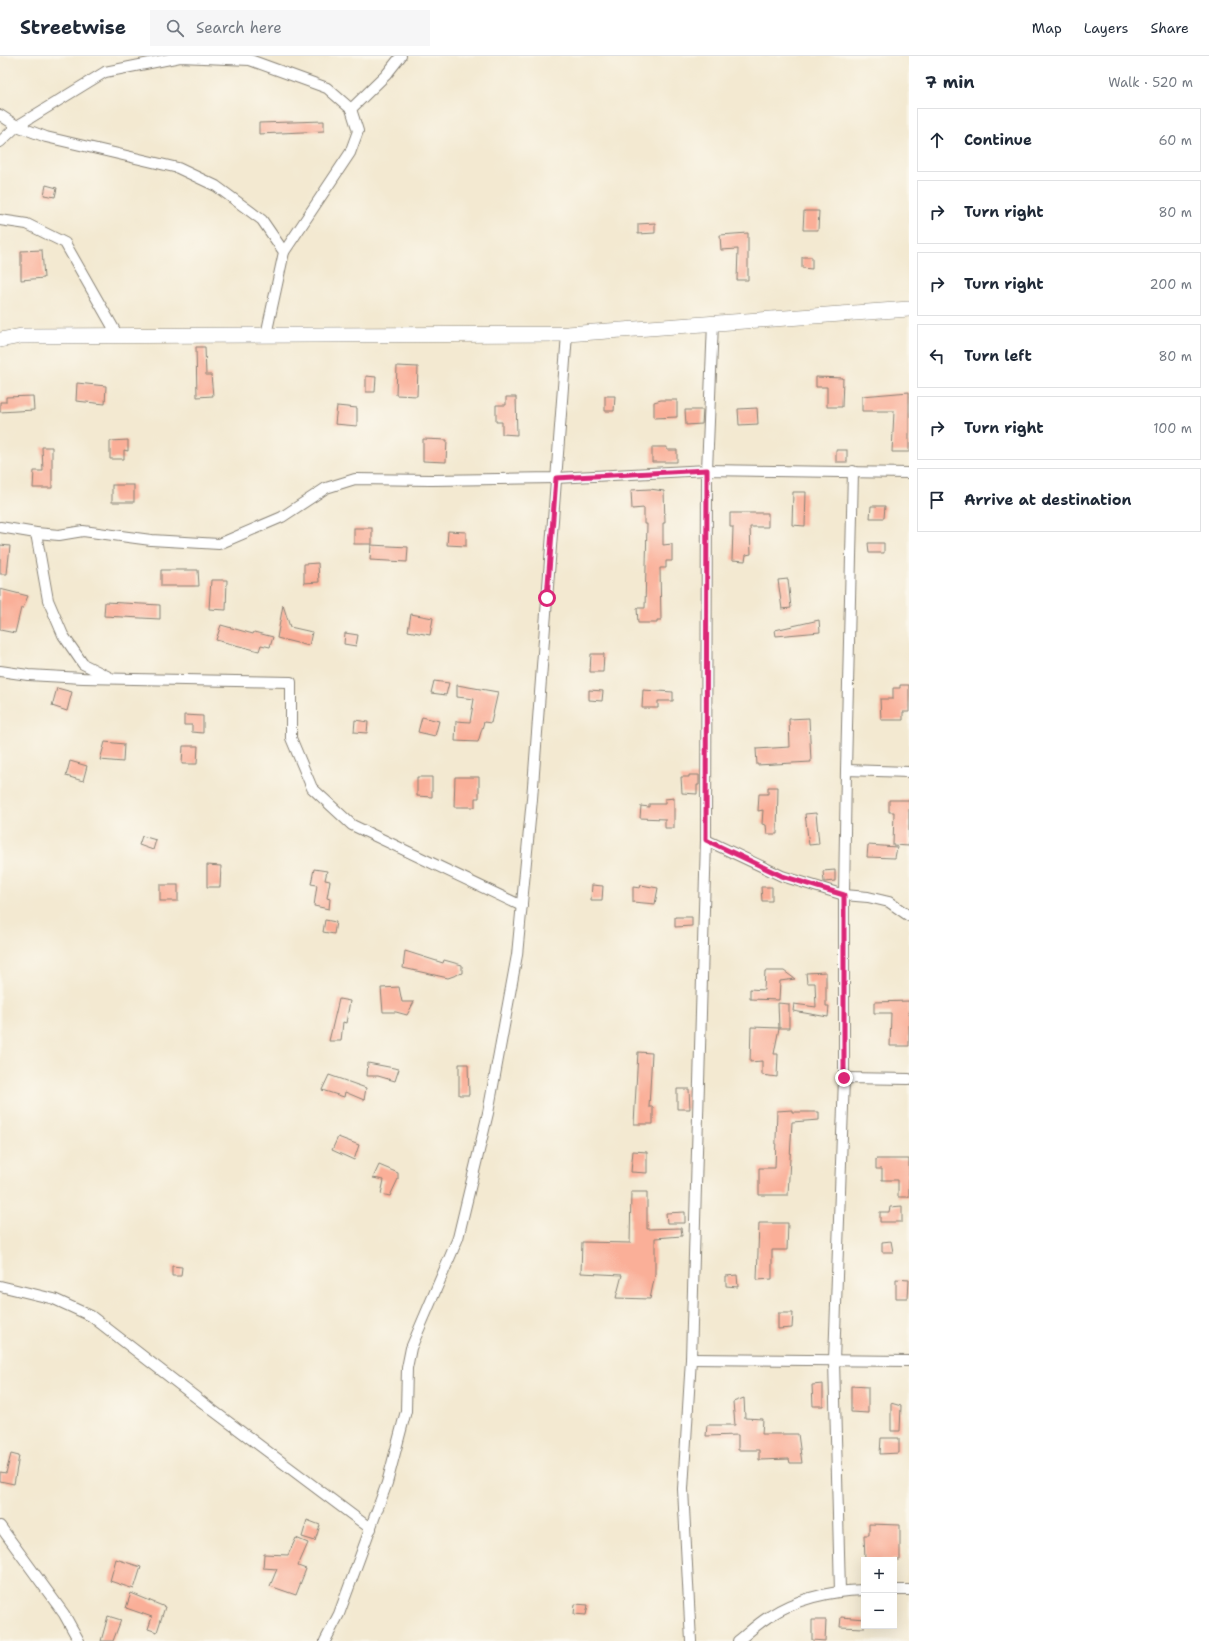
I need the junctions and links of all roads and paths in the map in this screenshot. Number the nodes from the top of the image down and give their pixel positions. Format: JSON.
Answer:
{"nodes":[{"id":1,"x":402,"y":56,"type":"edge"},
{"id":2,"x":351,"y":109,"type":"junction"},
{"id":3,"x":0,"y":115,"type":"edge"},
{"id":4,"x":17,"y":126,"type":"junction"},
{"id":5,"x":0,"y":142,"type":"edge"},
{"id":6,"x":0,"y":220,"type":"edge"},
{"id":7,"x":284,"y":252,"type":"junction"},
{"id":8,"x":909,"y":309,"type":"edge"},
{"id":9,"x":713,"y":323,"type":"junction"},
{"id":10,"x":567,"y":334,"type":"junction"},
{"id":11,"x":266,"y":335,"type":"junction"},
{"id":12,"x":118,"y":336,"type":"junction"},
{"id":13,"x":0,"y":340,"type":"edge"},
{"id":14,"x":707,"y":470,"type":"junction"},
{"id":15,"x":853,"y":471,"type":"junction"},
{"id":16,"x":909,"y":473,"type":"edge"},
{"id":17,"x":556,"y":478,"type":"junction"},
{"id":18,"x":0,"y":527,"type":"edge"},
{"id":19,"x":36,"y":533,"type":"junction"},
{"id":20,"x":0,"y":671,"type":"edge"},
{"id":21,"x":169,"y":679,"type":"junction"},
{"id":22,"x":846,"y":770,"type":"junction"},
{"id":23,"x":909,"y":772,"type":"edge"},
{"id":24,"x":706,"y":840,"type":"junction"},
{"id":25,"x":844,"y":895,"type":"junction"},
{"id":26,"x":522,"y":906,"type":"junction"},
{"id":27,"x":909,"y":916,"type":"edge"},
{"id":28,"x":844,"y":1078,"type":"junction"},
{"id":29,"x":909,"y":1079,"type":"edge"},
{"id":30,"x":0,"y":1286,"type":"edge"},
{"id":31,"x":690,"y":1359,"type":"junction"},
{"id":32,"x":834,"y":1361,"type":"junction"},
{"id":33,"x":909,"y":1361,"type":"edge"},
{"id":34,"x":0,"y":1526,"type":"edge"},
{"id":35,"x":371,"y":1529,"type":"junction"},
{"id":36,"x":861,"y":1590,"type":"edge"},
{"id":37,"x":897,"y":1590,"type":"edge"},
{"id":38,"x":909,"y":1590,"type":"edge"},
{"id":39,"x":840,"y":1591,"type":"junction"},
{"id":40,"x":79,"y":1641,"type":"edge"},
{"id":41,"x":325,"y":1641,"type":"edge"},
{"id":42,"x":691,"y":1641,"type":"edge"},
{"id":43,"x":738,"y":1641,"type":"edge"}],
"edges":[{"from":1,"to":2,"type":"street"},
{"from":2,"to":4,"type":"street"},
{"from":2,"to":7,"type":"street"},
{"from":3,"to":4,"type":"street"},
{"from":4,"to":5,"type":"street"},
{"from":4,"to":7,"type":"street"},
{"from":6,"to":12,"type":"street"},
{"from":7,"to":11,"type":"street"},
{"from":8,"to":9,"type":"street"},
{"from":9,"to":10,"type":"street"},
{"from":9,"to":14,"type":"street"},
{"from":10,"to":11,"type":"street"},
{"from":10,"to":17,"type":"street"},
{"from":11,"to":12,"type":"street"},
{"from":12,"to":13,"type":"street"},
{"from":14,"to":15,"type":"street"},
{"from":14,"to":17,"type":"street"},
{"from":14,"to":24,"type":"street"},
{"from":15,"to":16,"type":"street"},
{"from":15,"to":22,"type":"street"},
{"from":17,"to":19,"type":"street"},
{"from":17,"to":26,"type":"street"},
{"from":18,"to":19,"type":"street"},
{"from":19,"to":21,"type":"street"},
{"from":20,"to":21,"type":"street"},
{"from":21,"to":26,"type":"street"},
{"from":22,"to":23,"type":"street"},
{"from":22,"to":25,"type":"street"},
{"from":24,"to":25,"type":"street"},
{"from":24,"to":31,"type":"street"},
{"from":25,"to":27,"type":"street"},
{"from":25,"to":28,"type":"street"},
{"from":26,"to":35,"type":"street"},
{"from":28,"to":29,"type":"street"},
{"from":28,"to":32,"type":"street"},
{"from":30,"to":35,"type":"street"},
{"from":31,"to":32,"type":"street"},
{"from":31,"to":42,"type":"street"},
{"from":32,"to":33,"type":"street"},
{"from":32,"to":39,"type":"street"},
{"from":34,"to":40,"type":"street"},
{"from":35,"to":41,"type":"street"},
{"from":36,"to":39,"type":"street"},
{"from":37,"to":38,"type":"street"},
{"from":39,"to":43,"type":"street"}]}
